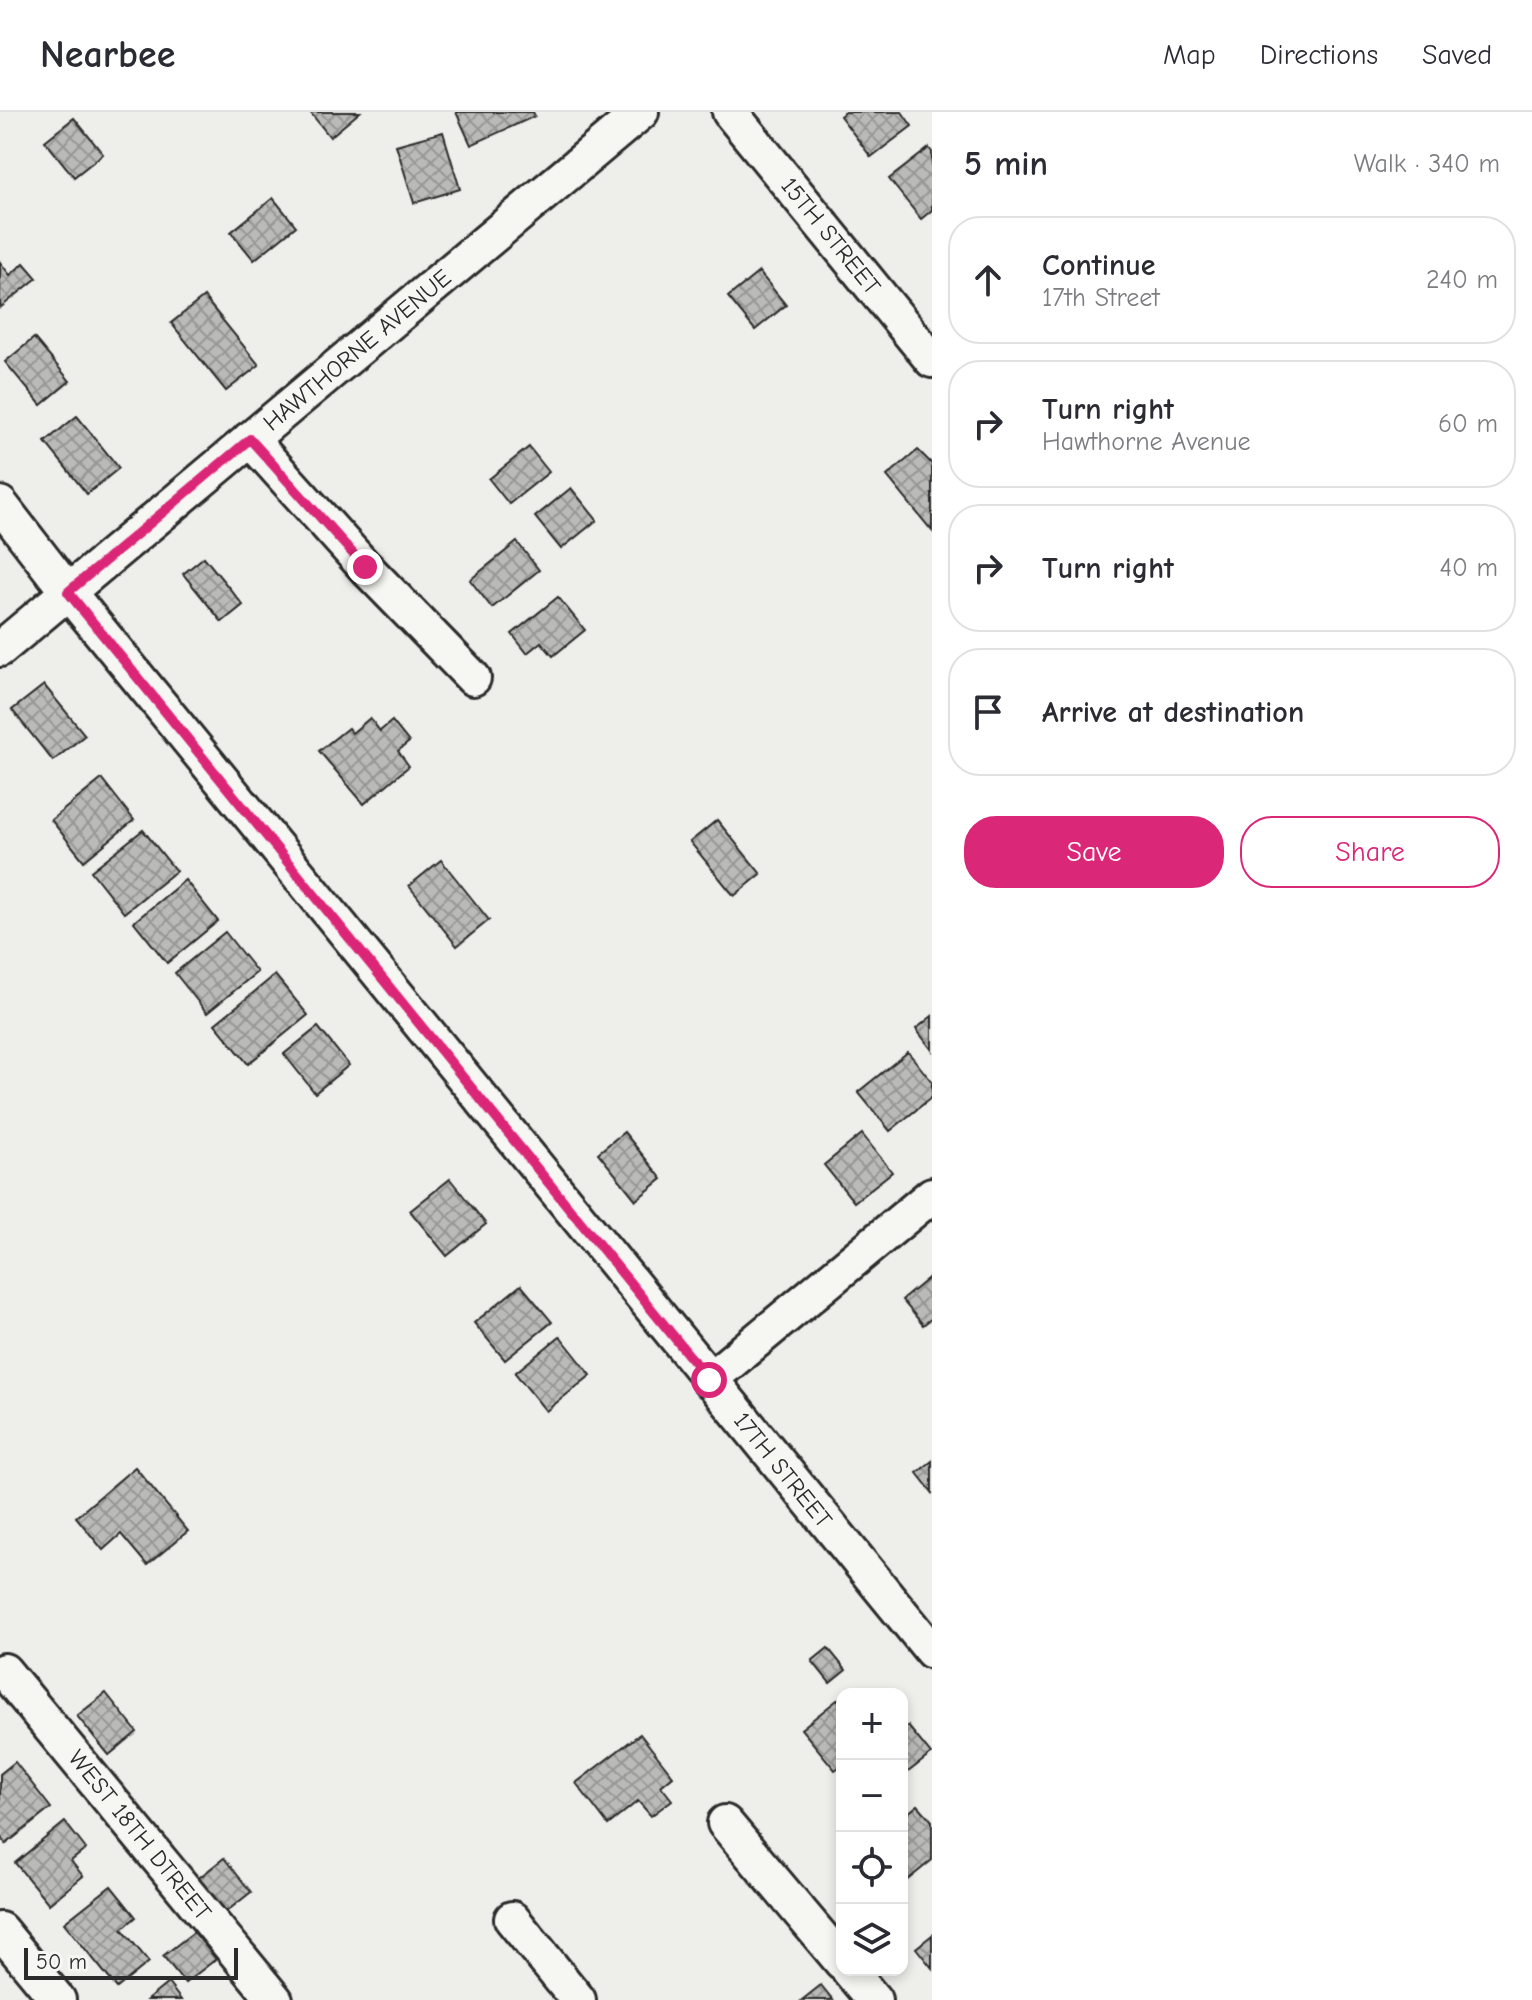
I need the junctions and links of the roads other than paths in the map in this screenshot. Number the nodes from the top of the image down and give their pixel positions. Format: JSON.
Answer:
{"nodes":[{"id":1,"x":641,"y":112,"type":"edge"},
{"id":2,"x":730,"y":112,"type":"edge"},
{"id":3,"x":932,"y":360,"type":"edge"},
{"id":4,"x":250,"y":439,"type":"junction"},
{"id":5,"x":0,"y":504,"type":"edge"},
{"id":6,"x":68,"y":592,"type":"junction"},
{"id":7,"x":0,"y":649,"type":"edge"},
{"id":8,"x":473,"y":678,"type":"dead end"},
{"id":9,"x":932,"y":1195,"type":"edge"},
{"id":10,"x":709,"y":1380,"type":"junction"},
{"id":11,"x":932,"y":1651,"type":"edge"},
{"id":12,"x":4,"y":1671,"type":"dead end"},
{"id":13,"x":725,"y":1823,"type":"dead end"},
{"id":14,"x":512,"y":1919,"type":"dead end"},
{"id":15,"x":0,"y":1930,"type":"edge"},
{"id":16,"x":836,"y":1955,"type":"edge"},
{"id":17,"x":854,"y":1976,"type":"edge"},
{"id":18,"x":58,"y":2000,"type":"edge"},
{"id":19,"x":275,"y":2000,"type":"edge"},
{"id":20,"x":578,"y":2000,"type":"edge"},
{"id":21,"x":874,"y":2000,"type":"edge"}],
"edges":[{"from":1,"to":4,"type":"street","name":"HAWTHORNE AVENUE"},
{"from":2,"to":3,"type":"street","name":"15TH STREET"},
{"from":4,"to":6,"type":"street","name":"HAWTHORNE AVENUE"},
{"from":4,"to":8,"type":"street"},
{"from":5,"to":6,"type":"street","name":"17TH STREET"},
{"from":6,"to":7,"type":"street","name":"HAWTHORNE AVENUE"},
{"from":6,"to":10,"type":"street","name":"17TH STREET"},
{"from":9,"to":10,"type":"street"},
{"from":10,"to":11,"type":"street","name":"17TH STREET"},
{"from":12,"to":19,"type":"street","name":"WEST 18TH DTREET"},
{"from":13,"to":16,"type":"street"},
{"from":14,"to":20,"type":"street"},
{"from":15,"to":18,"type":"street"},
{"from":17,"to":21,"type":"street"}]}
